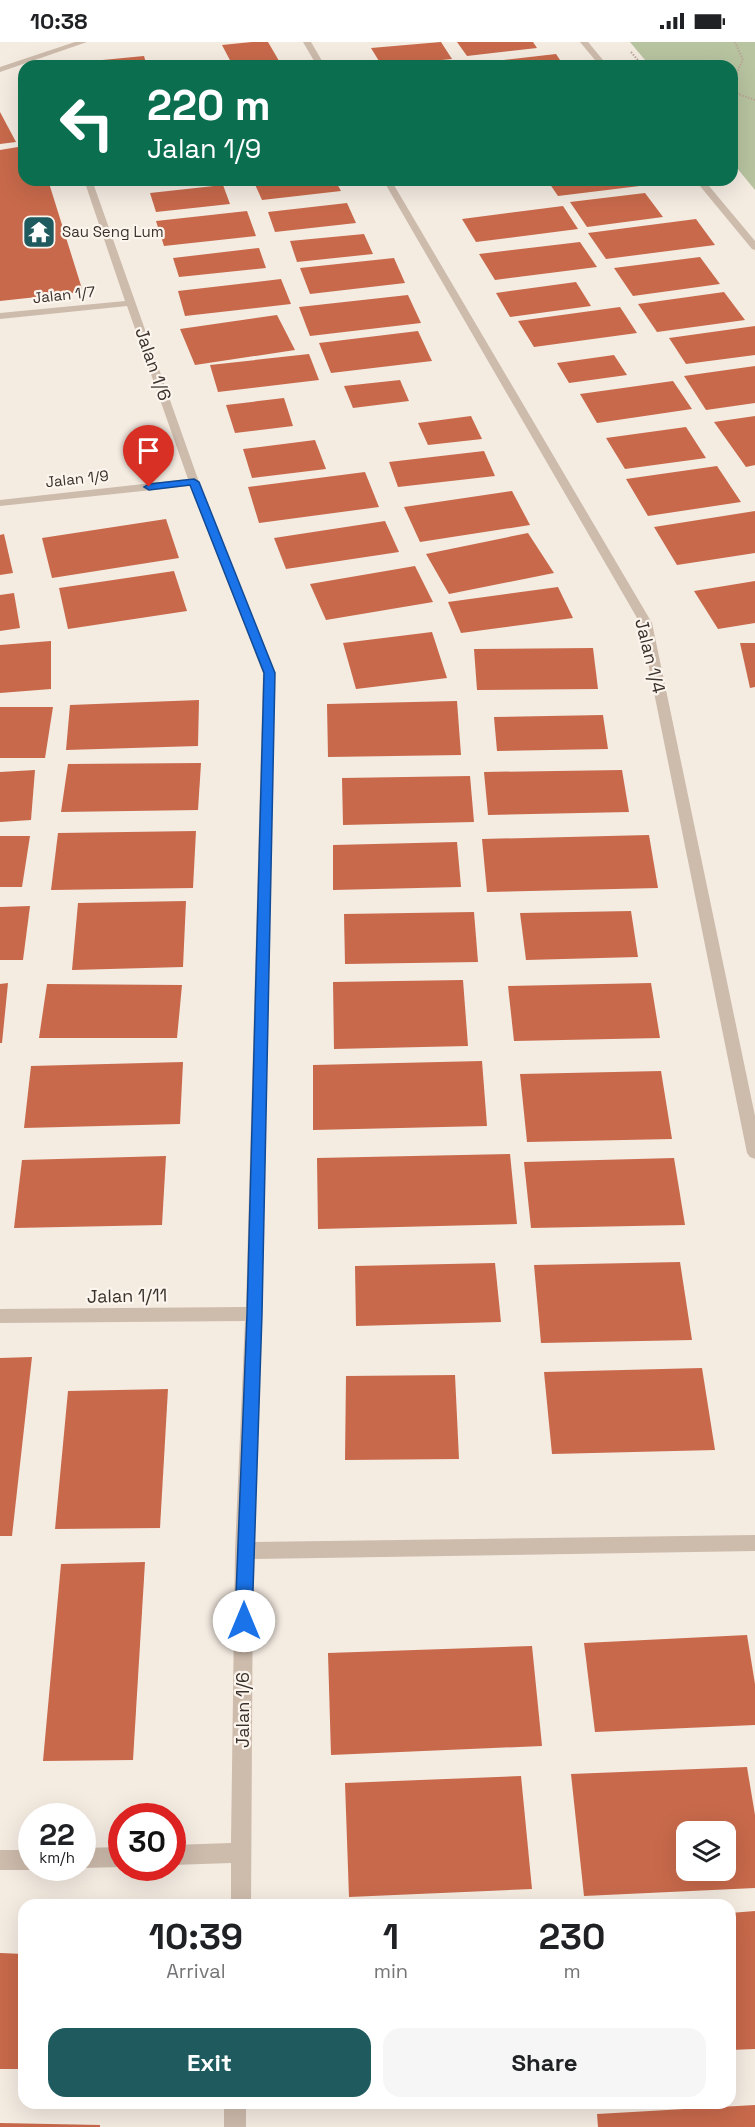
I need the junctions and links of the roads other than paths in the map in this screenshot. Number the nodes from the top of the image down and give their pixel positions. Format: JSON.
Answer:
{"nodes":[{"id":1,"x":83,"y":42,"type":"edge"},
{"id":2,"x":307,"y":42,"type":"edge"},
{"id":3,"x":584,"y":42,"type":"edge"},
{"id":4,"x":44,"y":56,"type":"junction"},
{"id":5,"x":31,"y":60,"type":"edge"},
{"id":6,"x":46,"y":60,"type":"edge"},
{"id":7,"x":318,"y":60,"type":"edge"},
{"id":8,"x":599,"y":60,"type":"edge"},
{"id":9,"x":18,"y":64,"type":"edge"},
{"id":10,"x":0,"y":70,"type":"edge"},
{"id":11,"x":90,"y":186,"type":"edge"},
{"id":12,"x":391,"y":186,"type":"edge"},
{"id":13,"x":704,"y":186,"type":"edge"},
{"id":14,"x":755,"y":247,"type":"edge"},
{"id":15,"x":132,"y":303,"type":"junction"},
{"id":16,"x":0,"y":316,"type":"edge"},
{"id":17,"x":194,"y":482,"type":"junction"},
{"id":18,"x":0,"y":503,"type":"edge"},
{"id":19,"x":755,"y":1154,"type":"edge"},
{"id":20,"x":254,"y":1314,"type":"junction"},
{"id":21,"x":0,"y":1316,"type":"edge"},
{"id":22,"x":755,"y":1543,"type":"edge"},
{"id":23,"x":244,"y":1551,"type":"junction"},
{"id":24,"x":242,"y":1853,"type":"junction"},
{"id":25,"x":186,"y":1855,"type":"edge"},
{"id":26,"x":0,"y":1860,"type":"edge"},
{"id":27,"x":18,"y":1860,"type":"edge"},
{"id":28,"x":241,"y":1899,"type":"edge"},
{"id":29,"x":235,"y":2109,"type":"edge"},
{"id":30,"x":235,"y":2127,"type":"edge"}],
"edges":[{"from":1,"to":4,"type":"street"},
{"from":2,"to":7,"type":"street"},
{"from":3,"to":8,"type":"street"},
{"from":4,"to":5,"type":"street"},
{"from":4,"to":6,"type":"street"},
{"from":9,"to":10,"type":"street"},
{"from":11,"to":15,"type":"street","name":"Jalan 1/6"},
{"from":12,"to":19,"type":"street","name":"Jalan 1/4"},
{"from":13,"to":14,"type":"street"},
{"from":15,"to":16,"type":"street","name":"Jalan 1/7"},
{"from":15,"to":17,"type":"street","name":"Jalan 1/6"},
{"from":17,"to":18,"type":"street","name":"Jalan 1/9"},
{"from":17,"to":20,"type":"street","name":"Jalan 1/6"},
{"from":20,"to":21,"type":"street","name":"Jalan 1/11"},
{"from":20,"to":23,"type":"street","name":"Jalan 1/6"},
{"from":22,"to":23,"type":"street"},
{"from":23,"to":24,"type":"street","name":"Jalan 1/6"},
{"from":24,"to":25,"type":"street"},
{"from":24,"to":28,"type":"street","name":"Jalan 1/6"},
{"from":26,"to":27,"type":"street"},
{"from":29,"to":30,"type":"street"}]}
